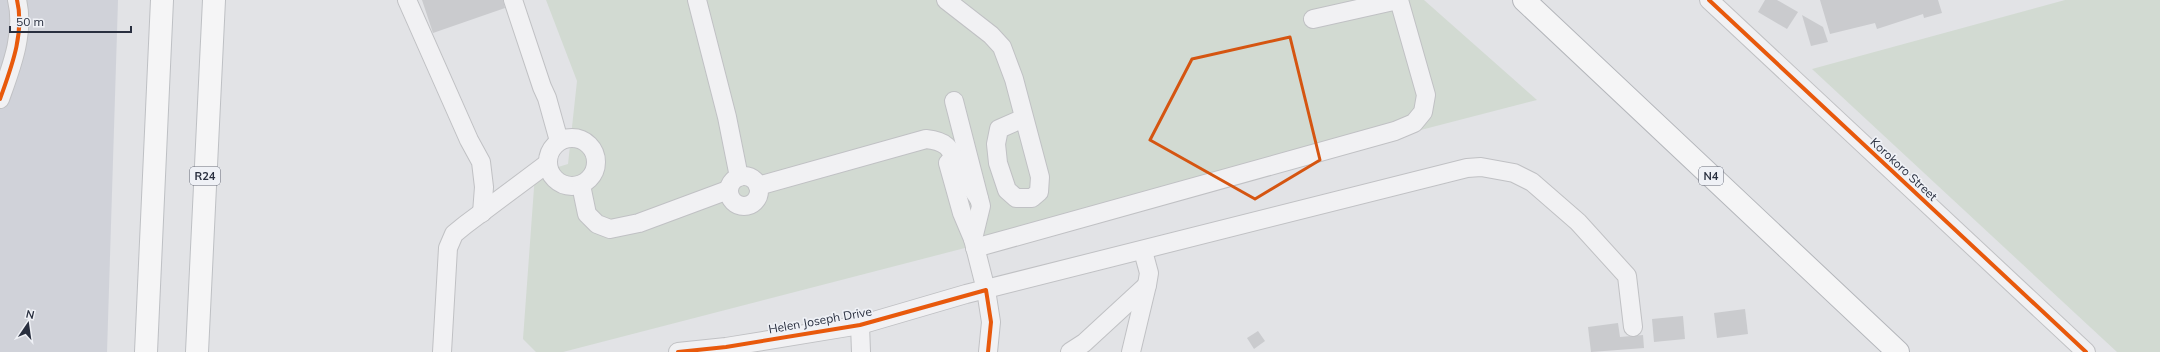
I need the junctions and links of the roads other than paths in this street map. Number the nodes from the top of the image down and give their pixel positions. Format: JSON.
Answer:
{"nodes":[{"id":1,"x":17,"y":0,"type":"edge"},
{"id":2,"x":162,"y":0,"type":"edge"},
{"id":3,"x":214,"y":0,"type":"edge"},
{"id":4,"x":406,"y":0,"type":"edge"},
{"id":5,"x":513,"y":0,"type":"edge"},
{"id":6,"x":697,"y":0,"type":"edge"},
{"id":7,"x":946,"y":0,"type":"edge"},
{"id":8,"x":1399,"y":0,"type":"edge"},
{"id":9,"x":1709,"y":0,"type":"edge"},
{"id":10,"x":1526,"y":1,"type":"edge"},
{"id":11,"x":1312,"y":19,"type":"dead end"},
{"id":12,"x":0,"y":99,"type":"edge"},
{"id":13,"x":954,"y":101,"type":"dead end"},
{"id":14,"x":1024,"y":118,"type":"dead end"},
{"id":15,"x":936,"y":140,"type":"junction"},
{"id":16,"x":559,"y":141,"type":"junction"},
{"id":17,"x":548,"y":163,"type":"junction"},
{"id":18,"x":733,"y":183,"type":"junction"},
{"id":19,"x":581,"y":185,"type":"junction"},
{"id":20,"x":758,"y":186,"type":"junction"},
{"id":21,"x":980,"y":199,"type":"junction"},
{"id":22,"x":482,"y":213,"type":"junction"},
{"id":23,"x":974,"y":243,"type":"junction"},
{"id":24,"x":1142,"y":250,"type":"junction"},
{"id":25,"x":1147,"y":285,"type":"junction"},
{"id":26,"x":986,"y":290,"type":"junction"},
{"id":27,"x":860,"y":325,"type":"junction"},
{"id":28,"x":1633,"y":327,"type":"dead end"},
{"id":29,"x":146,"y":352,"type":"edge"},
{"id":30,"x":197,"y":352,"type":"edge"},
{"id":31,"x":442,"y":352,"type":"edge"},
{"id":32,"x":678,"y":352,"type":"edge"},
{"id":33,"x":860,"y":352,"type":"edge"},
{"id":34,"x":988,"y":352,"type":"edge"},
{"id":35,"x":1070,"y":352,"type":"edge"},
{"id":36,"x":1131,"y":352,"type":"edge"},
{"id":37,"x":1898,"y":352,"type":"edge"},
{"id":38,"x":2086,"y":352,"type":"edge"}],
"edges":[{"from":1,"to":12,"type":"street"},
{"from":2,"to":29,"type":"main road"},
{"from":3,"to":30,"type":"main road","number":"R24"},
{"from":4,"to":22,"type":"street"},
{"from":5,"to":16,"type":"street"},
{"from":6,"to":18,"type":"street"},
{"from":7,"to":14,"type":"street"},
{"from":8,"to":11,"type":"street"},
{"from":8,"to":23,"type":"street"},
{"from":9,"to":38,"type":"street","name":"Korokoro Street"},
{"from":10,"to":37,"type":"main road","number":"N4"},
{"from":13,"to":21,"type":"street"},
{"from":15,"to":20,"type":"street"},
{"from":15,"to":21,"type":"street"},
{"from":15,"to":23,"type":"street"},
{"from":16,"to":17,"type":"street"},
{"from":16,"to":19,"type":"street"},
{"from":17,"to":19,"type":"street"},
{"from":17,"to":22,"type":"street"},
{"from":18,"to":19,"type":"street"},
{"from":18,"to":20,"type":"street"},
{"from":18,"to":20,"type":"street"},
{"from":21,"to":23,"type":"street"},
{"from":22,"to":31,"type":"street"},
{"from":23,"to":26,"type":"street"},
{"from":24,"to":25,"type":"street"},
{"from":24,"to":26,"type":"street","name":"Helen Joseph Drive"},
{"from":24,"to":28,"type":"street","name":"Helen Joseph Drive"},
{"from":25,"to":35,"type":"street"},
{"from":25,"to":36,"type":"street"},
{"from":26,"to":27,"type":"street","name":"Helen Joseph Drive"},
{"from":26,"to":34,"type":"street"},
{"from":27,"to":32,"type":"street","name":"Helen Joseph Drive"},
{"from":27,"to":33,"type":"street"}]}
